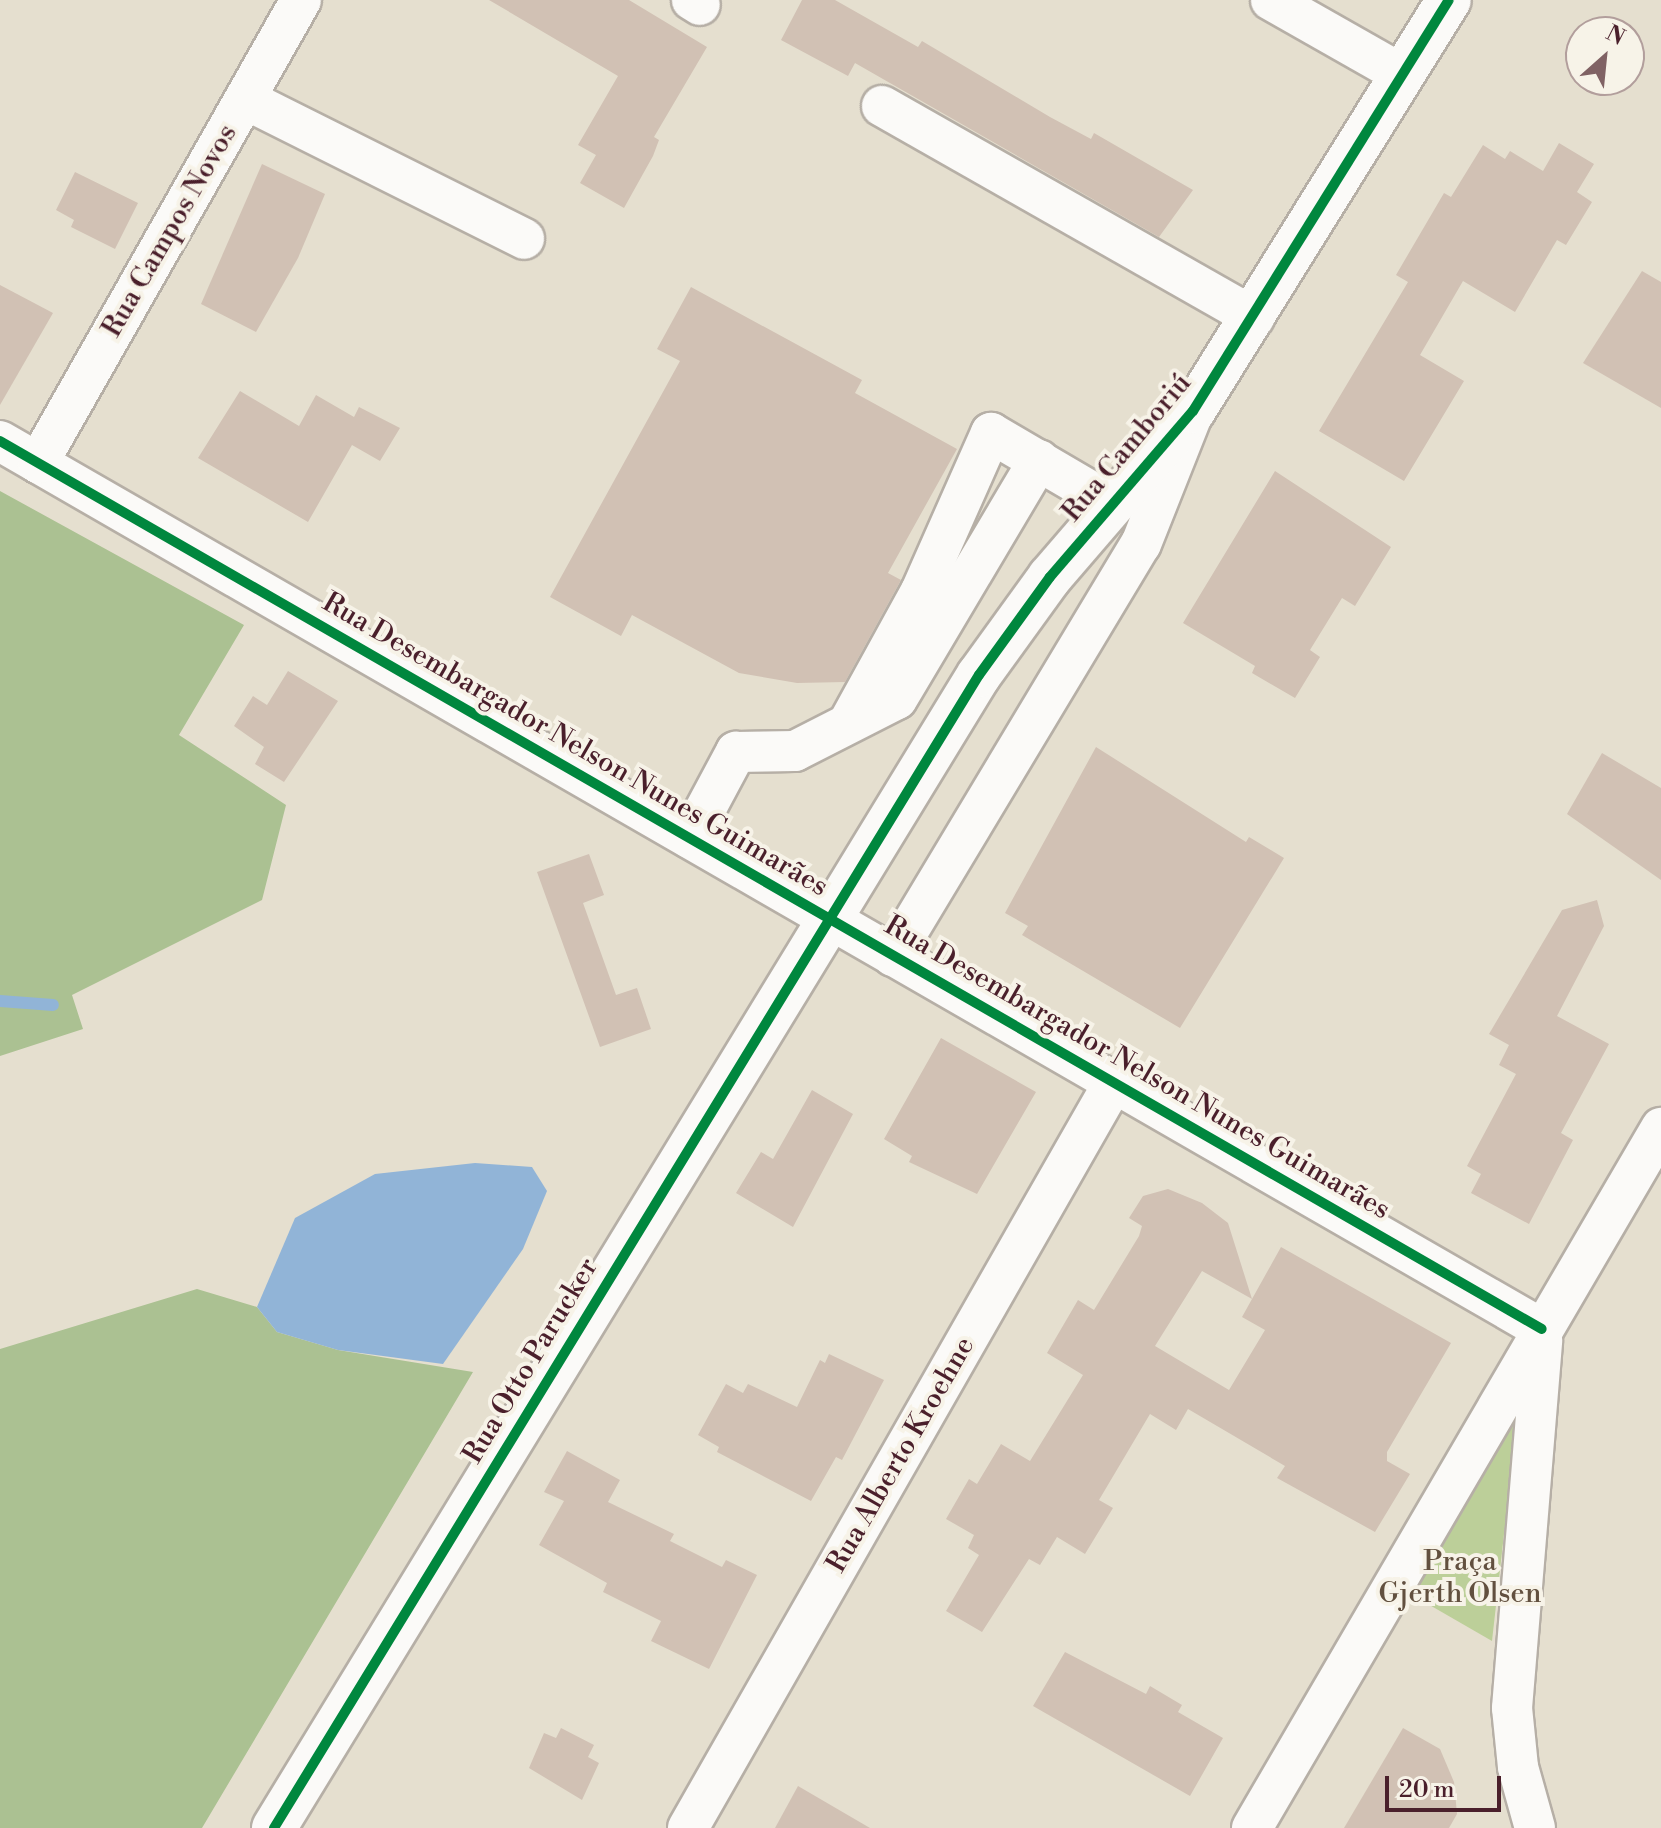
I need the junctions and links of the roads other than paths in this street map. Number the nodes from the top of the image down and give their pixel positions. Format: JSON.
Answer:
{"nodes":[{"id":1,"x":301,"y":0,"type":"edge"},
{"id":2,"x":1271,"y":0,"type":"edge"},
{"id":3,"x":1449,"y":0,"type":"edge"},
{"id":4,"x":1403,"y":75,"type":"junction"},
{"id":5,"x":245,"y":99,"type":"junction"},
{"id":6,"x":882,"y":106,"type":"dead end"},
{"id":7,"x":524,"y":239,"type":"dead end"},
{"id":8,"x":1254,"y":317,"type":"junction"},
{"id":9,"x":1193,"y":411,"type":"junction"},
{"id":10,"x":0,"y":441,"type":"edge"},
{"id":11,"x":1039,"y":460,"type":"junction"},
{"id":12,"x":38,"y":463,"type":"junction"},
{"id":13,"x":1112,"y":504,"type":"junction"},
{"id":14,"x":846,"y":727,"type":"junction"},
{"id":15,"x":690,"y":838,"type":"junction"},
{"id":16,"x":829,"y":919,"type":"junction"},
{"id":17,"x":893,"y":956,"type":"junction"},
{"id":18,"x":1114,"y":1082,"type":"junction"},
{"id":19,"x":1661,"y":1128,"type":"edge"},
{"id":20,"x":1542,"y":1329,"type":"junction"},
{"id":21,"x":274,"y":1828,"type":"edge"},
{"id":22,"x":688,"y":1828,"type":"edge"},
{"id":23,"x":1252,"y":1828,"type":"edge"},
{"id":24,"x":1535,"y":1828,"type":"edge"}],
"edges":[{"from":1,"to":5,"type":"street","name":"Rua Campos Novos"},
{"from":2,"to":4,"type":"street"},
{"from":3,"to":4,"type":"main road","name":"Rua Camboriú"},
{"from":4,"to":8,"type":"main road","name":"Rua Camboriú"},
{"from":5,"to":7,"type":"street"},
{"from":5,"to":12,"type":"street","name":"Rua Campos Novos"},
{"from":6,"to":8,"type":"street"},
{"from":8,"to":9,"type":"main road","name":"Rua Camboriú"},
{"from":9,"to":13,"type":"main road","name":"Rua Camboriú"},
{"from":9,"to":17,"type":"street"},
{"from":10,"to":12,"type":"street","name":"Rua Desembargador Nelson Nunes Guimarães"},
{"from":11,"to":13,"type":"street"},
{"from":11,"to":14,"type":"street"},
{"from":11,"to":14,"type":"street"},
{"from":12,"to":15,"type":"street","name":"Rua Desembargador Nelson Nunes Guimarães"},
{"from":13,"to":16,"type":"main road","name":"Rua Camboriú"},
{"from":14,"to":15,"type":"street"},
{"from":15,"to":16,"type":"street","name":"Rua Desembargador Nelson Nunes Guimarães"},
{"from":16,"to":17,"type":"street","name":"Rua Desembargador Nelson Nunes Guimarães"},
{"from":16,"to":21,"type":"main road","name":"Rua Otto Parucker"},
{"from":17,"to":18,"type":"street","name":"Rua Desembargador Nelson Nunes Guimarães"},
{"from":18,"to":20,"type":"street","name":"Rua Desembargador Nelson Nunes Guimarães"},
{"from":18,"to":22,"type":"street","name":"Rua Alberto Kroehne"},
{"from":19,"to":20,"type":"street"},
{"from":20,"to":23,"type":"street"},
{"from":20,"to":24,"type":"street"}]}
